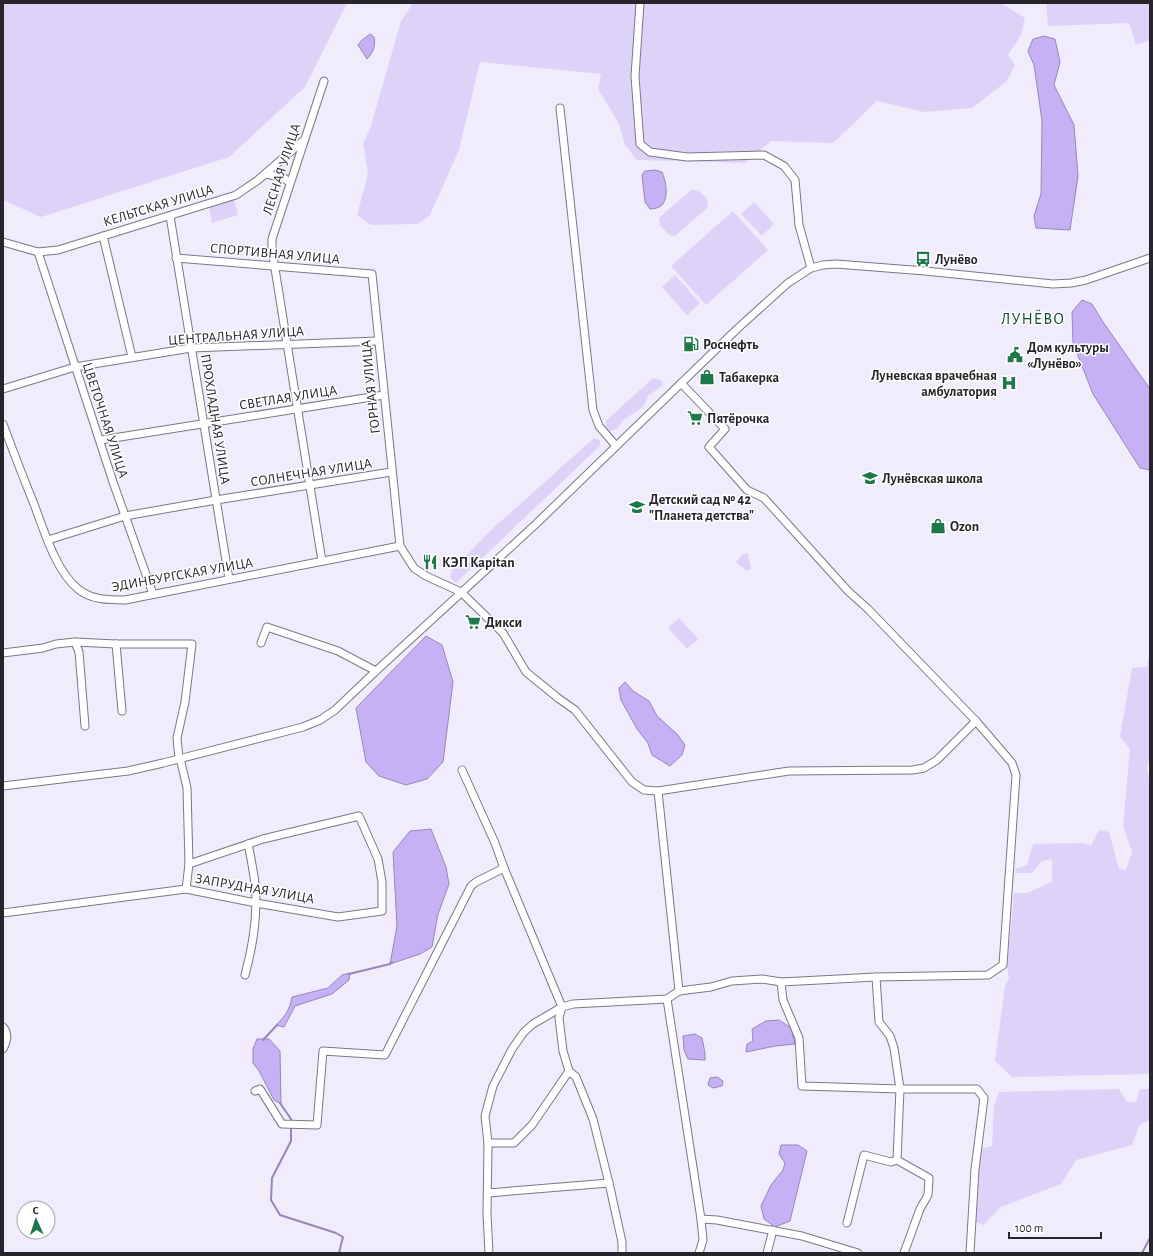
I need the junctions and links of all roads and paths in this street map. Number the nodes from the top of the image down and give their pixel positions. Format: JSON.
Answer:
{"nodes":[{"id":1,"x":640,"y":3,"type":"edge"},
{"id":2,"x":324,"y":81,"type":"dead end"},
{"id":3,"x":560,"y":108,"type":"dead end"},
{"id":4,"x":304,"y":140,"type":"junction"},
{"id":5,"x":266,"y":174,"type":"junction"},
{"id":6,"x":290,"y":183,"type":"junction"},
{"id":7,"x":170,"y":216,"type":"junction"},
{"id":8,"x":103,"y":236,"type":"junction"},
{"id":9,"x":3,"y":242,"type":"edge"},
{"id":10,"x":38,"y":252,"type":"junction"},
{"id":11,"x":176,"y":258,"type":"junction"},
{"id":12,"x":1150,"y":258,"type":"edge"},
{"id":13,"x":274,"y":266,"type":"junction"},
{"id":14,"x":811,"y":268,"type":"junction"},
{"id":15,"x":372,"y":274,"type":"joint"},
{"id":16,"x":378,"y":341,"type":"junction"},
{"id":17,"x":287,"y":344,"type":"junction"},
{"id":18,"x":191,"y":348,"type":"junction"},
{"id":19,"x":132,"y":357,"type":"junction"},
{"id":20,"x":75,"y":367,"type":"junction"},
{"id":21,"x":681,"y":383,"type":"junction"},
{"id":22,"x":3,"y":389,"type":"edge"},
{"id":23,"x":384,"y":395,"type":"junction"},
{"id":24,"x":298,"y":409,"type":"junction"},
{"id":25,"x":3,"y":424,"type":"edge"},
{"id":26,"x":204,"y":424,"type":"junction"},
{"id":27,"x":101,"y":440,"type":"junction"},
{"id":28,"x":616,"y":446,"type":"junction"},
{"id":29,"x":391,"y":472,"type":"junction"},
{"id":30,"x":310,"y":484,"type":"junction"},
{"id":31,"x":216,"y":500,"type":"junction"},
{"id":32,"x":125,"y":516,"type":"junction"},
{"id":33,"x":48,"y":540,"type":"junction"},
{"id":34,"x":400,"y":546,"type":"junction"},
{"id":35,"x":322,"y":561,"type":"junction"},
{"id":36,"x":229,"y":579,"type":"junction"},
{"id":37,"x":461,"y":592,"type":"junction"},
{"id":38,"x":153,"y":594,"type":"junction"},
{"id":39,"x":75,"y":642,"type":"junction"},
{"id":40,"x":261,"y":643,"type":"dead end"},
{"id":41,"x":116,"y":644,"type":"junction"},
{"id":42,"x":3,"y":653,"type":"edge"},
{"id":43,"x":376,"y":671,"type":"junction"},
{"id":44,"x":122,"y":711,"type":"dead end"},
{"id":45,"x":976,"y":721,"type":"junction"},
{"id":46,"x":86,"y":726,"type":"dead end"},
{"id":47,"x":180,"y":759,"type":"junction"},
{"id":48,"x":462,"y":770,"type":"dead end"},
{"id":49,"x":3,"y":786,"type":"edge"},
{"id":50,"x":658,"y":791,"type":"junction"},
{"id":51,"x":248,"y":844,"type":"junction"},
{"id":52,"x":189,"y":864,"type":"junction"},
{"id":53,"x":504,"y":868,"type":"junction"},
{"id":54,"x":186,"y":889,"type":"junction"},
{"id":55,"x":256,"y":903,"type":"junction"},
{"id":56,"x":3,"y":914,"type":"edge"},
{"id":57,"x":245,"y":975,"type":"dead end"},
{"id":58,"x":876,"y":977,"type":"junction"},
{"id":59,"x":781,"y":982,"type":"junction"},
{"id":60,"x":679,"y":991,"type":"junction"},
{"id":61,"x":667,"y":999,"type":"junction"},
{"id":62,"x":562,"y":1007,"type":"junction"},
{"id":63,"x":3,"y":1027,"type":"edge"},
{"id":64,"x":3,"y":1049,"type":"edge"},
{"id":65,"x":569,"y":1071,"type":"junction"},
{"id":66,"x":900,"y":1089,"type":"junction"},
{"id":67,"x":255,"y":1091,"type":"dead end"},
{"id":68,"x":488,"y":1143,"type":"junction"},
{"id":69,"x":897,"y":1160,"type":"junction"},
{"id":70,"x":609,"y":1184,"type":"junction"},
{"id":71,"x":488,"y":1193,"type":"junction"},
{"id":72,"x":701,"y":1219,"type":"junction"},
{"id":73,"x":847,"y":1223,"type":"dead end"},
{"id":74,"x":773,"y":1230,"type":"junction"},
{"id":75,"x":489,"y":1253,"type":"edge"},
{"id":76,"x":622,"y":1253,"type":"edge"},
{"id":77,"x":699,"y":1253,"type":"edge"},
{"id":78,"x":767,"y":1253,"type":"edge"},
{"id":79,"x":858,"y":1253,"type":"edge"},
{"id":80,"x":904,"y":1253,"type":"edge"},
{"id":81,"x":970,"y":1253,"type":"edge"}],
"edges":[{"from":1,"to":14,"type":"street"},
{"from":2,"to":4,"type":"street","name":"ЛЕСНАЯ УЛИЦА"},
{"from":3,"to":28,"type":"street"},
{"from":4,"to":5,"type":"street","name":"КЕЛЬТСКАЯ УЛИЦА"},
{"from":4,"to":6,"type":"street","name":"ЛЕСНАЯ УЛИЦА"},
{"from":5,"to":6,"type":"street"},
{"from":5,"to":7,"type":"street","name":"КЕЛЬТСКАЯ УЛИЦА"},
{"from":6,"to":13,"type":"street","name":"ЛЕСНАЯ УЛИЦА"},
{"from":7,"to":8,"type":"street","name":"КЕЛЬТСКАЯ УЛИЦА"},
{"from":7,"to":11,"type":"street","name":"ПРОХЛАДНАЯ УЛИЦА"},
{"from":8,"to":10,"type":"street","name":"КЕЛЬТСКАЯ УЛИЦА"},
{"from":8,"to":19,"type":"street"},
{"from":9,"to":10,"type":"street","name":"КЕЛЬТСКАЯ УЛИЦА"},
{"from":10,"to":20,"type":"street","name":"ЦВЕТОЧНАЯ УЛИЦА"},
{"from":11,"to":13,"type":"street","name":"СПОРТИВНАЯ УЛИЦА"},
{"from":11,"to":18,"type":"street","name":"ПРОХЛАДНАЯ УЛИЦА"},
{"from":12,"to":14,"type":"street"},
{"from":13,"to":15,"type":"street","name":"СПОРТИВНАЯ УЛИЦА"},
{"from":13,"to":17,"type":"street","name":"ЛЕСНАЯ УЛИЦА"},
{"from":14,"to":21,"type":"street"},
{"from":15,"to":16,"type":"street","name":"ГОРНАЯ УЛИЦА"},
{"from":16,"to":17,"type":"street","name":"ЦЕНТРАЛЬНАЯ УЛИЦА"},
{"from":16,"to":23,"type":"street","name":"ГОРНАЯ УЛИЦА"},
{"from":17,"to":18,"type":"street","name":"ЦЕНТРАЛЬНАЯ УЛИЦА"},
{"from":17,"to":24,"type":"street","name":"ЛЕСНАЯ УЛИЦА"},
{"from":18,"to":19,"type":"street","name":"ЦЕНТРАЛЬНАЯ УЛИЦА"},
{"from":18,"to":26,"type":"street","name":"ПРОХЛАДНАЯ УЛИЦА"},
{"from":19,"to":20,"type":"street","name":"ЦЕНТРАЛЬНАЯ УЛИЦА"},
{"from":20,"to":22,"type":"street","name":"ЦЕНТРАЛЬНАЯ УЛИЦА"},
{"from":20,"to":27,"type":"street","name":"ЦВЕТОЧНАЯ УЛИЦА"},
{"from":21,"to":28,"type":"street"},
{"from":21,"to":45,"type":"street"},
{"from":23,"to":24,"type":"street","name":"СВЕТЛАЯ УЛИЦА"},
{"from":23,"to":29,"type":"street","name":"ГОРНАЯ УЛИЦА"},
{"from":24,"to":26,"type":"street","name":"СВЕТЛАЯ УЛИЦА"},
{"from":24,"to":30,"type":"street","name":"ЛЕСНАЯ УЛИЦА"},
{"from":25,"to":33,"type":"street","name":"ЭДИНБУРГСКАЯ УЛИЦА"},
{"from":26,"to":27,"type":"street","name":"СВЕТЛАЯ УЛИЦА"},
{"from":26,"to":31,"type":"street","name":"ПРОХЛАДНАЯ УЛИЦА"},
{"from":27,"to":32,"type":"street","name":"ЦВЕТОЧНАЯ УЛИЦА"},
{"from":28,"to":37,"type":"street"},
{"from":29,"to":30,"type":"street","name":"СОЛНЕЧНАЯ УЛИЦА"},
{"from":29,"to":34,"type":"street","name":"ГОРНАЯ УЛИЦА"},
{"from":30,"to":31,"type":"street","name":"СОЛНЕЧНАЯ УЛИЦА"},
{"from":30,"to":35,"type":"street","name":"ЛЕСНАЯ УЛИЦА"},
{"from":31,"to":32,"type":"street","name":"СОЛНЕЧНАЯ УЛИЦА"},
{"from":31,"to":36,"type":"street","name":"ПРОХЛАДНАЯ УЛИЦА"},
{"from":32,"to":33,"type":"street","name":"СОЛНЕЧНАЯ УЛИЦА"},
{"from":32,"to":38,"type":"street","name":"ЦВЕТОЧНАЯ УЛИЦА"},
{"from":33,"to":38,"type":"street","name":"ЭДИНБУРГСКАЯ УЛИЦА"},
{"from":34,"to":35,"type":"street","name":"ЭДИНБУРГСКАЯ УЛИЦА"},
{"from":34,"to":37,"type":"street"},
{"from":35,"to":36,"type":"street","name":"ЭДИНБУРГСКАЯ УЛИЦА"},
{"from":36,"to":38,"type":"street","name":"ЭДИНБУРГСКАЯ УЛИЦА"},
{"from":37,"to":43,"type":"street"},
{"from":37,"to":50,"type":"street"},
{"from":39,"to":41,"type":"street"},
{"from":39,"to":42,"type":"street"},
{"from":39,"to":46,"type":"street"},
{"from":40,"to":43,"type":"street"},
{"from":41,"to":44,"type":"street"},
{"from":41,"to":47,"type":"street"},
{"from":43,"to":47,"type":"street"},
{"from":45,"to":50,"type":"street"},
{"from":45,"to":58,"type":"street"},
{"from":47,"to":49,"type":"street"},
{"from":47,"to":52,"type":"street"},
{"from":48,"to":53,"type":"street"},
{"from":50,"to":60,"type":"street"},
{"from":51,"to":52,"type":"street"},
{"from":51,"to":55,"type":"street"},
{"from":51,"to":55,"type":"street","name":"ЗАПРУДНАЯ УЛИЦА"},
{"from":52,"to":54,"type":"street"},
{"from":53,"to":62,"type":"street"},
{"from":53,"to":67,"type":"street"},
{"from":54,"to":55,"type":"street","name":"ЗАПРУДНАЯ УЛИЦА"},
{"from":54,"to":56,"type":"street","name":"ЗАПРУДНАЯ УЛИЦА"},
{"from":55,"to":57,"type":"street"},
{"from":58,"to":59,"type":"street"},
{"from":58,"to":66,"type":"street"},
{"from":59,"to":60,"type":"street"},
{"from":59,"to":66,"type":"street"},
{"from":60,"to":61,"type":"street"},
{"from":61,"to":62,"type":"street"},
{"from":61,"to":72,"type":"street"},
{"from":62,"to":65,"type":"street"},
{"from":62,"to":68,"type":"street"},
{"from":63,"to":64,"type":"street"},
{"from":65,"to":68,"type":"street"},
{"from":65,"to":70,"type":"street"},
{"from":66,"to":69,"type":"street"},
{"from":66,"to":81,"type":"street"},
{"from":68,"to":71,"type":"street"},
{"from":69,"to":73,"type":"street"},
{"from":69,"to":80,"type":"street"},
{"from":70,"to":71,"type":"street"},
{"from":70,"to":76,"type":"street"},
{"from":71,"to":75,"type":"street"},
{"from":72,"to":74,"type":"street"},
{"from":72,"to":77,"type":"street"},
{"from":74,"to":78,"type":"street"},
{"from":74,"to":79,"type":"street"}]}
